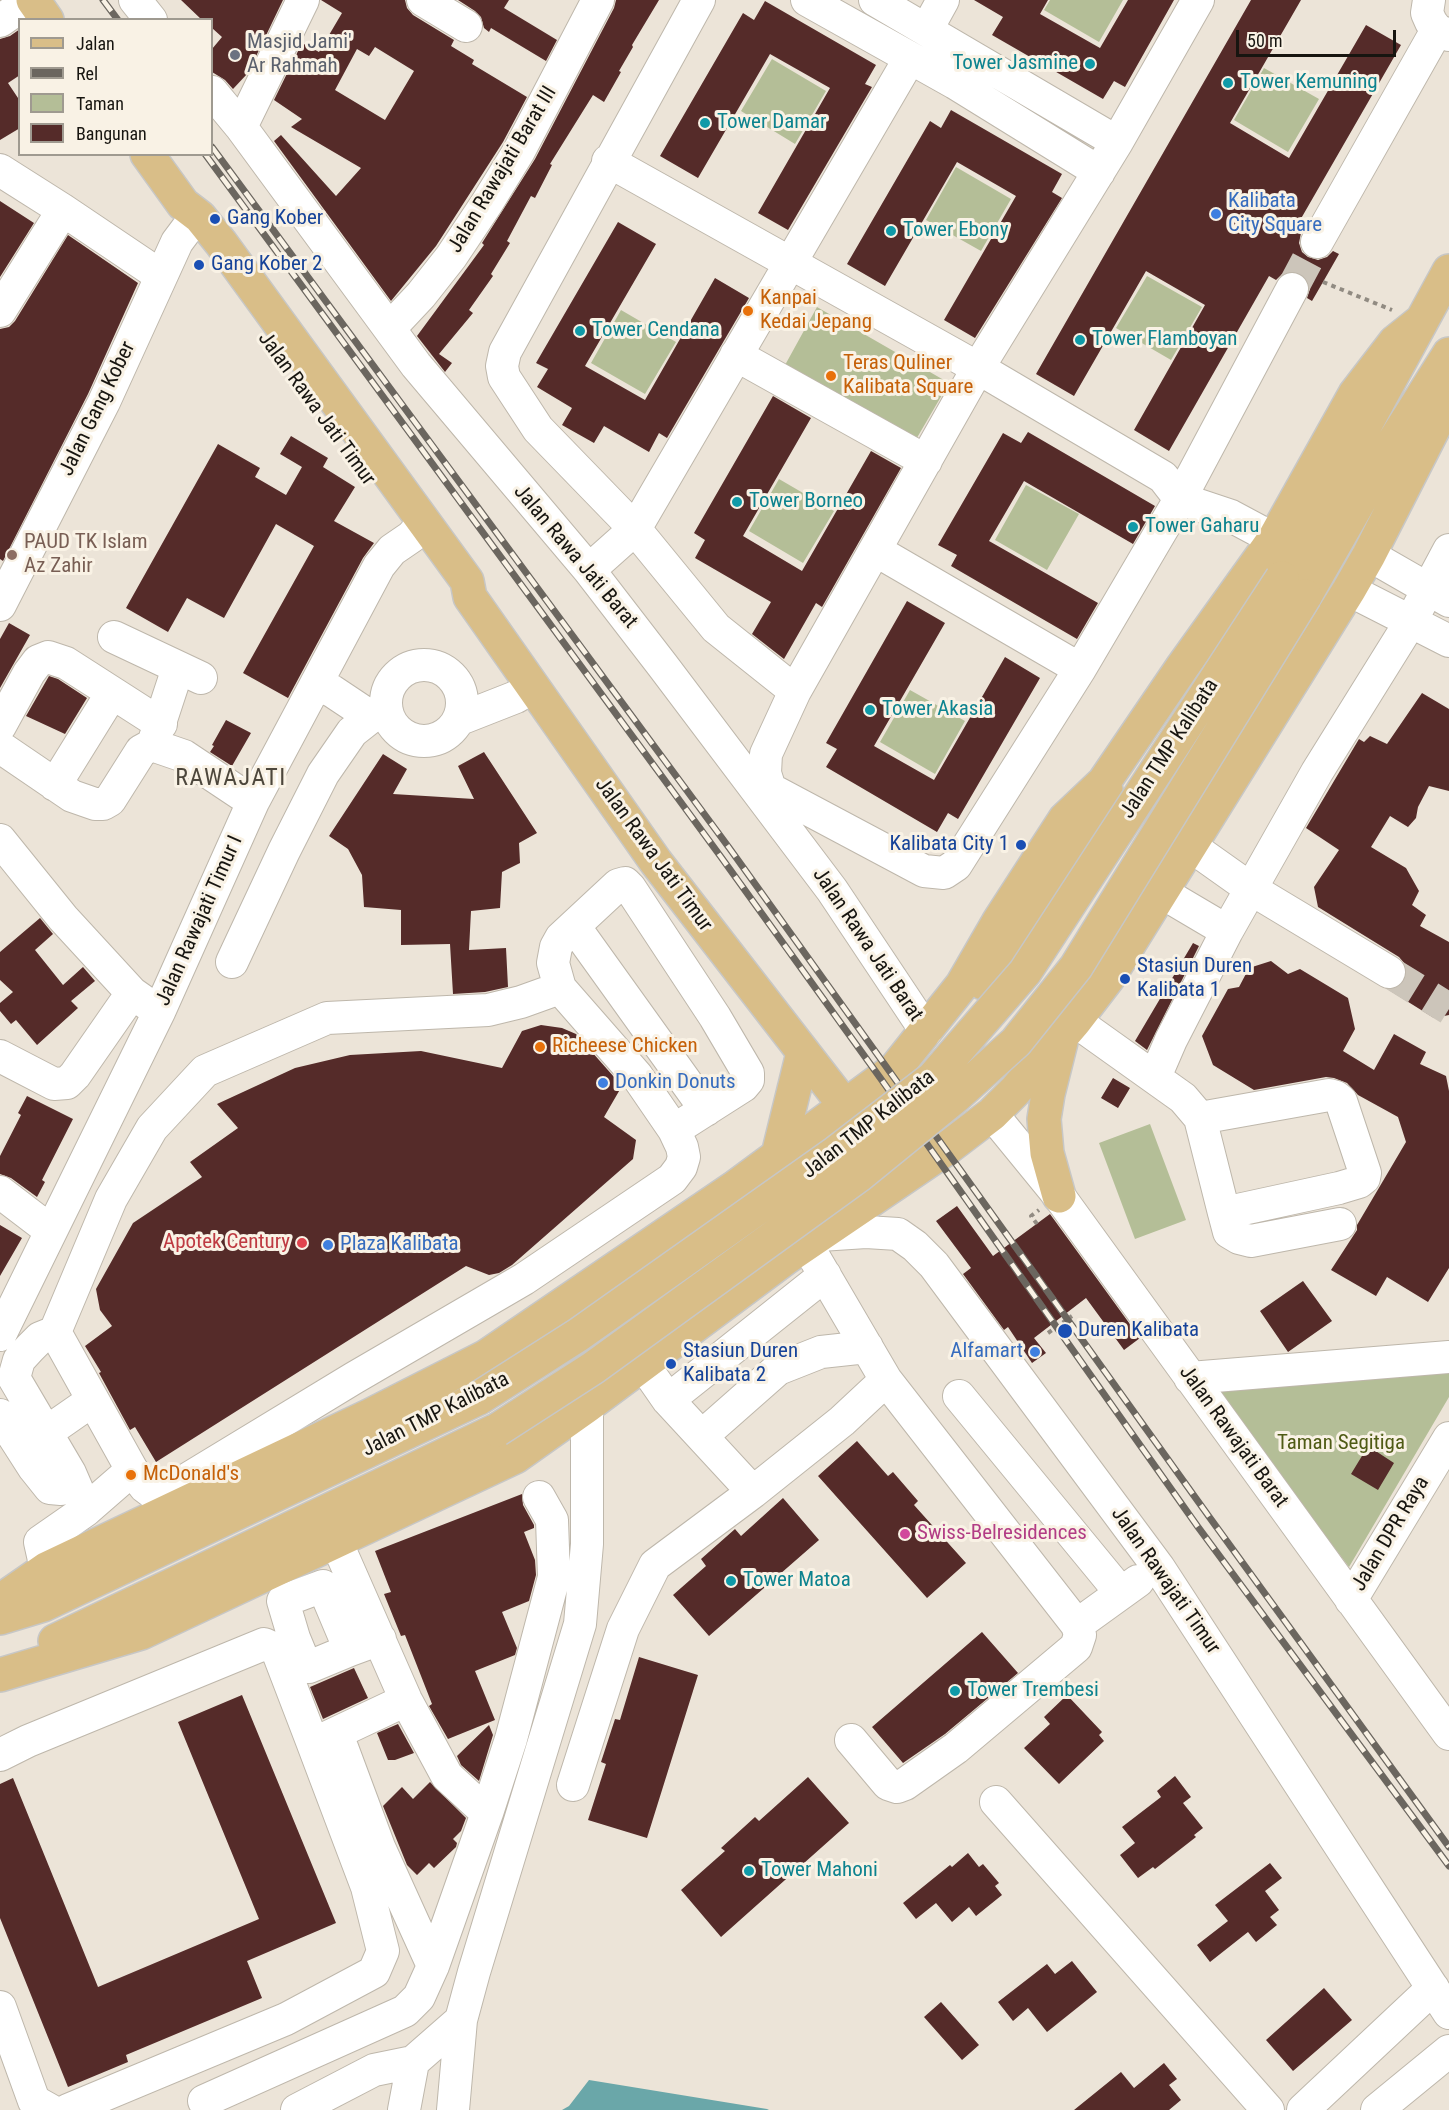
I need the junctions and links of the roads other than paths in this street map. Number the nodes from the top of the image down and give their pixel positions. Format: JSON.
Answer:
{"nodes":[{"id":1,"x":32,"y":0,"type":"edge"},
{"id":2,"x":135,"y":0,"type":"edge"},
{"id":3,"x":303,"y":0,"type":"edge"},
{"id":4,"x":423,"y":0,"type":"edge"},
{"id":5,"x":598,"y":0,"type":"edge"},
{"id":6,"x":699,"y":0,"type":"edge"},
{"id":7,"x":807,"y":0,"type":"edge"},
{"id":8,"x":875,"y":0,"type":"edge"},
{"id":9,"x":943,"y":0,"type":"edge"},
{"id":10,"x":1198,"y":0,"type":"edge"},
{"id":11,"x":1432,"y":14,"type":"edge"},
{"id":12,"x":46,"y":18,"type":"edge"},
{"id":13,"x":149,"y":18,"type":"edge"},
{"id":14,"x":0,"y":21,"type":"edge"},
{"id":15,"x":466,"y":26,"type":"dead end"},
{"id":16,"x":927,"y":29,"type":"junction"},
{"id":17,"x":971,"y":55,"type":"junction"},
{"id":18,"x":910,"y":58,"type":"junction"},
{"id":19,"x":955,"y":83,"type":"junction"},
{"id":20,"x":213,"y":93,"type":"edge"},
{"id":21,"x":241,"y":127,"type":"junction"},
{"id":22,"x":1117,"y":142,"type":"junction"},
{"id":23,"x":148,"y":156,"type":"edge"},
{"id":24,"x":608,"y":161,"type":"junction"},
{"id":25,"x":0,"y":170,"type":"edge"},
{"id":26,"x":1099,"y":172,"type":"junction"},
{"id":27,"x":63,"y":210,"type":"junction"},
{"id":28,"x":191,"y":215,"type":"junction"},
{"id":29,"x":1317,"y":242,"type":"tunnel mouth"},
{"id":30,"x":790,"y":263,"type":"junction"},
{"id":31,"x":1449,"y":271,"type":"edge"},
{"id":32,"x":161,"y":276,"type":"junction"},
{"id":33,"x":1292,"y":289,"type":"tunnel mouth"},
{"id":34,"x":0,"y":311,"type":"edge"},
{"id":35,"x":1420,"y":321,"type":"junction"},
{"id":36,"x":390,"y":328,"type":"junction"},
{"id":37,"x":736,"y":354,"type":"junction"},
{"id":38,"x":1449,"y":354,"type":"edge"},
{"id":39,"x":978,"y":368,"type":"junction"},
{"id":40,"x":1449,"y":398,"type":"edge"},
{"id":41,"x":926,"y":461,"type":"junction"},
{"id":42,"x":1178,"y":485,"type":"junction"},
{"id":43,"x":635,"y":529,"type":"junction"},
{"id":44,"x":418,"y":530,"type":"junction"},
{"id":45,"x":1279,"y":530,"type":"junction"},
{"id":46,"x":875,"y":550,"type":"junction"},
{"id":47,"x":1449,"y":550,"type":"edge"},
{"id":48,"x":1369,"y":555,"type":"junction"},
{"id":49,"x":589,"y":570,"type":"junction"},
{"id":50,"x":1294,"y":587,"type":"junction"},
{"id":51,"x":1349,"y":590,"type":"junction"},
{"id":52,"x":1438,"y":595,"type":"edge"},
{"id":53,"x":0,"y":605,"type":"edge"},
{"id":54,"x":1410,"y":621,"type":"junction"},
{"id":55,"x":114,"y":637,"type":"dead end"},
{"id":56,"x":1449,"y":641,"type":"edge"},
{"id":57,"x":1080,"y":669,"type":"junction"},
{"id":58,"x":316,"y":684,"type":"junction"},
{"id":59,"x":533,"y":687,"type":"junction"},
{"id":60,"x":795,"y":691,"type":"junction"},
{"id":61,"x":112,"y":693,"type":"junction"},
{"id":62,"x":379,"y":714,"type":"junction"},
{"id":63,"x":460,"y":719,"type":"junction"},
{"id":64,"x":0,"y":726,"type":"edge"},
{"id":65,"x":156,"y":735,"type":"junction"},
{"id":66,"x":0,"y":747,"type":"edge"},
{"id":67,"x":1104,"y":782,"type":"junction"},
{"id":68,"x":55,"y":785,"type":"junction"},
{"id":69,"x":763,"y":788,"type":"junction"},
{"id":70,"x":253,"y":802,"type":"junction"},
{"id":71,"x":0,"y":840,"type":"edge"},
{"id":72,"x":1189,"y":845,"type":"junction"},
{"id":73,"x":657,"y":864,"type":"junction"},
{"id":74,"x":224,"y":867,"type":"junction"},
{"id":75,"x":270,"y":881,"type":"junction"},
{"id":76,"x":627,"y":885,"type":"junction"},
{"id":77,"x":1251,"y":889,"type":"junction"},
{"id":78,"x":1161,"y":892,"type":"junction"},
{"id":79,"x":574,"y":926,"type":"junction"},
{"id":80,"x":1227,"y":931,"type":"junction"},
{"id":81,"x":232,"y":962,"type":"dead end"},
{"id":82,"x":1389,"y":972,"type":"tunnel mouth"},
{"id":83,"x":560,"y":988,"type":"junction"},
{"id":84,"x":132,"y":993,"type":"junction"},
{"id":85,"x":159,"y":1012,"type":"junction"},
{"id":86,"x":1069,"y":1028,"type":"junction"},
{"id":87,"x":926,"y":1031,"type":"junction"},
{"id":88,"x":803,"y":1053,"type":"junction"},
{"id":89,"x":0,"y":1056,"type":"edge"},
{"id":90,"x":1155,"y":1077,"type":"junction"},
{"id":91,"x":68,"y":1083,"type":"junction"},
{"id":92,"x":845,"y":1106,"type":"junction"},
{"id":93,"x":113,"y":1107,"type":"junction"},
{"id":94,"x":706,"y":1110,"type":"junction"},
{"id":95,"x":992,"y":1114,"type":"junction"},
{"id":96,"x":1200,"y":1118,"type":"junction"},
{"id":97,"x":674,"y":1130,"type":"junction"},
{"id":98,"x":778,"y":1155,"type":"junction"},
{"id":99,"x":734,"y":1188,"type":"junction"},
{"id":100,"x":1339,"y":1188,"type":"junction"},
{"id":101,"x":0,"y":1192,"type":"edge"},
{"id":102,"x":1059,"y":1196,"type":"junction"},
{"id":103,"x":1224,"y":1214,"type":"junction"},
{"id":104,"x":51,"y":1231,"type":"junction"},
{"id":105,"x":805,"y":1246,"type":"junction"},
{"id":106,"x":626,"y":1260,"type":"junction"},
{"id":107,"x":825,"y":1275,"type":"junction"},
{"id":108,"x":55,"y":1332,"type":"junction"},
{"id":109,"x":0,"y":1335,"type":"edge"},
{"id":110,"x":672,"y":1343,"type":"junction"},
{"id":111,"x":867,"y":1347,"type":"junction"},
{"id":112,"x":1449,"y":1357,"type":"edge"},
{"id":113,"x":11,"y":1364,"type":"edge"},
{"id":114,"x":642,"y":1364,"type":"junction"},
{"id":115,"x":1190,"y":1378,"type":"junction"},
{"id":116,"x":886,"y":1380,"type":"junction"},
{"id":117,"x":959,"y":1396,"type":"dead end"},
{"id":118,"x":93,"y":1400,"type":"junction"},
{"id":119,"x":668,"y":1400,"type":"junction"},
{"id":120,"x":586,"y":1406,"type":"junction"},
{"id":121,"x":0,"y":1407,"type":"edge"},
{"id":122,"x":0,"y":1415,"type":"edge"},
{"id":123,"x":47,"y":1432,"type":"junction"},
{"id":124,"x":702,"y":1436,"type":"junction"},
{"id":125,"x":1449,"y":1438,"type":"edge"},
{"id":126,"x":132,"y":1470,"type":"junction"},
{"id":127,"x":753,"y":1492,"type":"junction"},
{"id":128,"x":80,"y":1497,"type":"junction"},
{"id":129,"x":539,"y":1497,"type":"dead end"},
{"id":130,"x":336,"y":1541,"type":"junction"},
{"id":131,"x":1159,"y":1568,"type":"junction"},
{"id":132,"x":46,"y":1569,"type":"junction"},
{"id":133,"x":1121,"y":1593,"type":"junction"},
{"id":134,"x":1351,"y":1600,"type":"junction"},
{"id":135,"x":0,"y":1601,"type":"edge"},
{"id":136,"x":0,"y":1618,"type":"edge"},
{"id":137,"x":1077,"y":1626,"type":"junction"},
{"id":138,"x":380,"y":1639,"type":"junction"},
{"id":139,"x":351,"y":1650,"type":"junction"},
{"id":140,"x":0,"y":1668,"type":"edge"},
{"id":141,"x":0,"y":1676,"type":"edge"},
{"id":142,"x":406,"y":1700,"type":"junction"},
{"id":143,"x":1449,"y":1734,"type":"edge"},
{"id":144,"x":325,"y":1739,"type":"junction"},
{"id":145,"x":851,"y":1740,"type":"dead end"},
{"id":146,"x":0,"y":1755,"type":"edge"},
{"id":147,"x":573,"y":1785,"type":"dead end"},
{"id":148,"x":996,"y":1802,"type":"dead end"},
{"id":149,"x":487,"y":1813,"type":"junction"},
{"id":150,"x":433,"y":1966,"type":"junction"},
{"id":151,"x":1441,"y":2000,"type":"edge"},
{"id":152,"x":0,"y":2007,"type":"edge"},
{"id":153,"x":461,"y":2020,"type":"junction"},
{"id":154,"x":1449,"y":2051,"type":"edge"},
{"id":155,"x":413,"y":2062,"type":"junction"},
{"id":156,"x":204,"y":2101,"type":"dead end"},
{"id":157,"x":1386,"y":2107,"type":"edge"},
{"id":158,"x":50,"y":2110,"type":"edge"},
{"id":159,"x":68,"y":2110,"type":"edge"},
{"id":160,"x":297,"y":2110,"type":"edge"},
{"id":161,"x":404,"y":2110,"type":"edge"},
{"id":162,"x":453,"y":2110,"type":"edge"},
{"id":163,"x":1268,"y":2110,"type":"edge"},
{"id":164,"x":1303,"y":2110,"type":"edge"}],
"edges":[{"from":1,"to":12,"type":"main road"},
{"from":1,"to":14,"type":"street"},
{"from":2,"to":13,"type":"street"},
{"from":3,"to":21,"type":"street"},
{"from":4,"to":15,"type":"street"},
{"from":5,"to":36,"type":"street","name":"Jalan Rawajati Barat III"},
{"from":6,"to":24,"type":"street"},
{"from":7,"to":18,"type":"street"},
{"from":8,"to":16,"type":"street"},
{"from":9,"to":16,"type":"street"},
{"from":10,"to":22,"type":"street"},
{"from":11,"to":29,"type":"street"},
{"from":16,"to":17,"type":"street"},
{"from":17,"to":19,"type":"street"},
{"from":17,"to":22,"type":"street"},
{"from":18,"to":19,"type":"street"},
{"from":18,"to":30,"type":"street"},
{"from":19,"to":26,"type":"street"},
{"from":20,"to":21,"type":"street","name":"Jalan Rawa Jati Barat"},
{"from":21,"to":36,"type":"street","name":"Jalan Rawa Jati Barat"},
{"from":22,"to":26,"type":"street"},
{"from":23,"to":28,"type":"main road","name":"Jalan Rawa Jati Timur"},
{"from":24,"to":30,"type":"street"},
{"from":24,"to":43,"type":"street"},
{"from":25,"to":27,"type":"street"},
{"from":26,"to":39,"type":"street"},
{"from":27,"to":32,"type":"street"},
{"from":27,"to":34,"type":"street"},
{"from":28,"to":32,"type":"street","name":"Jalan Gang Kober"},
{"from":28,"to":44,"type":"main road","name":"Jalan Rawa Jati Timur"},
{"from":30,"to":37,"type":"street"},
{"from":30,"to":39,"type":"street"},
{"from":31,"to":35,"type":"main road","name":"Jalan TMP Kalibata"},
{"from":32,"to":53,"type":"street","name":"Jalan Gang Kober"},
{"from":33,"to":42,"type":"street"},
{"from":35,"to":45,"type":"main road"},
{"from":35,"to":50,"type":"main road","name":"Jalan TMP Kalibata"},
{"from":36,"to":49,"type":"street","name":"Jalan Rawa Jati Barat"},
{"from":37,"to":41,"type":"street"},
{"from":37,"to":43,"type":"street"},
{"from":38,"to":50,"type":"main road","name":"Jalan TMP Kalibata"},
{"from":39,"to":41,"type":"street"},
{"from":39,"to":42,"type":"street"},
{"from":40,"to":48,"type":"main road"},
{"from":41,"to":46,"type":"street"},
{"from":42,"to":45,"type":"street"},
{"from":42,"to":57,"type":"street"},
{"from":43,"to":49,"type":"street"},
{"from":43,"to":60,"type":"street"},
{"from":44,"to":58,"type":"street","name":"Jalan Rawajati Timur I"},
{"from":44,"to":59,"type":"main road","name":"Jalan Rawa Jati Timur"},
{"from":45,"to":67,"type":"main road"},
{"from":46,"to":57,"type":"street"},
{"from":46,"to":60,"type":"street"},
{"from":47,"to":52,"type":"street"},
{"from":48,"to":51,"type":"main road"},
{"from":48,"to":52,"type":"street"},
{"from":49,"to":69,"type":"street","name":"Jalan Rawa Jati Barat"},
{"from":50,"to":136,"type":"main road","name":"Jalan TMP Kalibata","bridge":true},
{"from":50,"to":140,"type":"main road","name":"Jalan TMP Kalibata","bridge":true},
{"from":51,"to":54,"type":"street"},
{"from":51,"to":72,"type":"main road"},
{"from":52,"to":54,"type":"street"},
{"from":54,"to":56,"type":"street"},
{"from":54,"to":77,"type":"street"},
{"from":55,"to":65,"type":"street"},
{"from":57,"to":69,"type":"street"},
{"from":58,"to":62,"type":"street"},
{"from":58,"to":70,"type":"street","name":"Jalan Rawajati Timur I"},
{"from":59,"to":63,"type":"street"},
{"from":59,"to":73,"type":"main road","name":"Jalan Rawa Jati Timur"},
{"from":60,"to":69,"type":"street"},
{"from":61,"to":64,"type":"street"},
{"from":61,"to":65,"type":"street"},
{"from":61,"to":68,"type":"street"},
{"from":62,"to":63,"type":"street"},
{"from":62,"to":63,"type":"street"},
{"from":62,"to":75,"type":"street"},
{"from":65,"to":68,"type":"street"},
{"from":65,"to":70,"type":"street"},
{"from":66,"to":68,"type":"street"},
{"from":67,"to":86,"type":"main road"},
{"from":67,"to":87,"type":"main road"},
{"from":69,"to":87,"type":"street","name":"Jalan Rawa Jati Barat"},
{"from":70,"to":74,"type":"street","name":"Jalan Rawajati Timur I"},
{"from":71,"to":84,"type":"street"},
{"from":72,"to":77,"type":"street"},
{"from":72,"to":78,"type":"main road"},
{"from":73,"to":76,"type":"street"},
{"from":73,"to":88,"type":"main road","name":"Jalan Rawa Jati Timur"},
{"from":74,"to":75,"type":"street"},
{"from":74,"to":85,"type":"street","name":"Jalan Rawajati Timur I"},
{"from":75,"to":81,"type":"street"},
{"from":76,"to":79,"type":"street"},
{"from":76,"to":94,"type":"street"},
{"from":77,"to":80,"type":"street"},
{"from":77,"to":82,"type":"street"},
{"from":78,"to":80,"type":"street"},
{"from":78,"to":86,"type":"main road"},
{"from":79,"to":83,"type":"street"},
{"from":79,"to":94,"type":"street"},
{"from":80,"to":90,"type":"street"},
{"from":83,"to":97,"type":"street"},
{"from":83,"to":108,"type":"street"},
{"from":84,"to":85,"type":"street"},
{"from":84,"to":91,"type":"street"},
{"from":85,"to":93,"type":"street","name":"Jalan Rawajati Timur I"},
{"from":86,"to":90,"type":"street"},
{"from":86,"to":95,"type":"main road"},
{"from":86,"to":102,"type":"main road"},
{"from":87,"to":92,"type":"main road"},
{"from":88,"to":92,"type":"main road","name":"Jalan Rawa Jati Timur"},
{"from":88,"to":98,"type":"main road"},
{"from":89,"to":91,"type":"street"},
{"from":90,"to":96,"type":"street"},
{"from":91,"to":93,"type":"street"},
{"from":92,"to":98,"type":"main road"},
{"from":93,"to":104,"type":"street","name":"Jalan Rawajati Timur I"},
{"from":94,"to":97,"type":"street"},
{"from":95,"to":102,"type":"street","name":"Jalan Rawajati Barat"},
{"from":95,"to":105,"type":"main road"},
{"from":96,"to":100,"type":"street"},
{"from":96,"to":103,"type":"street"},
{"from":97,"to":126,"type":"street"},
{"from":98,"to":99,"type":"main road"},
{"from":99,"to":105,"type":"main road"},
{"from":99,"to":106,"type":"main road"},
{"from":100,"to":103,"type":"street"},
{"from":100,"to":103,"type":"street"},
{"from":101,"to":104,"type":"street"},
{"from":102,"to":115,"type":"street","name":"Jalan Rawajati Barat"},
{"from":104,"to":109,"type":"street","name":"Jalan Rawajati Timur I"},
{"from":105,"to":107,"type":"street"},
{"from":105,"to":110,"type":"main road"},
{"from":105,"to":131,"type":"street","name":"Jalan Rawajati Timur"},
{"from":106,"to":110,"type":"main road"},
{"from":106,"to":132,"type":"main road"},
{"from":107,"to":111,"type":"street"},
{"from":107,"to":119,"type":"street"},
{"from":108,"to":113,"type":"street"},
{"from":108,"to":118,"type":"street"},
{"from":110,"to":114,"type":"main road"},
{"from":111,"to":116,"type":"street"},
{"from":111,"to":124,"type":"street"},
{"from":112,"to":115,"type":"street"},
{"from":113,"to":121,"type":"street"},
{"from":113,"to":123,"type":"street"},
{"from":114,"to":119,"type":"street"},
{"from":114,"to":120,"type":"main road"},
{"from":115,"to":134,"type":"street","name":"Jalan Rawajati Barat"},
{"from":116,"to":127,"type":"street"},
{"from":116,"to":137,"type":"street"},
{"from":117,"to":133,"type":"street"},
{"from":118,"to":123,"type":"street"},
{"from":118,"to":126,"type":"street"},
{"from":119,"to":124,"type":"street"},
{"from":120,"to":130,"type":"main road"},
{"from":120,"to":153,"type":"street"},
{"from":122,"to":128,"type":"street"},
{"from":123,"to":128,"type":"street"},
{"from":124,"to":127,"type":"street"},
{"from":125,"to":134,"type":"street","name":"Jalan DPR Raya"},
{"from":126,"to":128,"type":"street"},
{"from":127,"to":147,"type":"street"},
{"from":128,"to":132,"type":"street"},
{"from":129,"to":149,"type":"street"},
{"from":130,"to":138,"type":"street"},
{"from":130,"to":141,"type":"main road"},
{"from":131,"to":133,"type":"street"},
{"from":131,"to":151,"type":"street","name":"Jalan Rawajati Timur"},
{"from":132,"to":135,"type":"main road"},
{"from":133,"to":137,"type":"street"},
{"from":134,"to":143,"type":"street","name":"Jalan Rawajati Barat"},
{"from":137,"to":145,"type":"street"},
{"from":138,"to":139,"type":"street"},
{"from":138,"to":142,"type":"street"},
{"from":139,"to":139,"type":"street"},
{"from":142,"to":144,"type":"street"},
{"from":142,"to":149,"type":"street"},
{"from":144,"to":146,"type":"street"},
{"from":144,"to":150,"type":"street"},
{"from":144,"to":159,"type":"street"},
{"from":148,"to":163,"type":"street"},
{"from":149,"to":150,"type":"street"},
{"from":150,"to":156,"type":"street"},
{"from":151,"to":164,"type":"street"},
{"from":152,"to":158,"type":"street"},
{"from":153,"to":155,"type":"street"},
{"from":153,"to":162,"type":"street"},
{"from":154,"to":157,"type":"street"},
{"from":155,"to":160,"type":"street"},
{"from":155,"to":161,"type":"street"}]}
